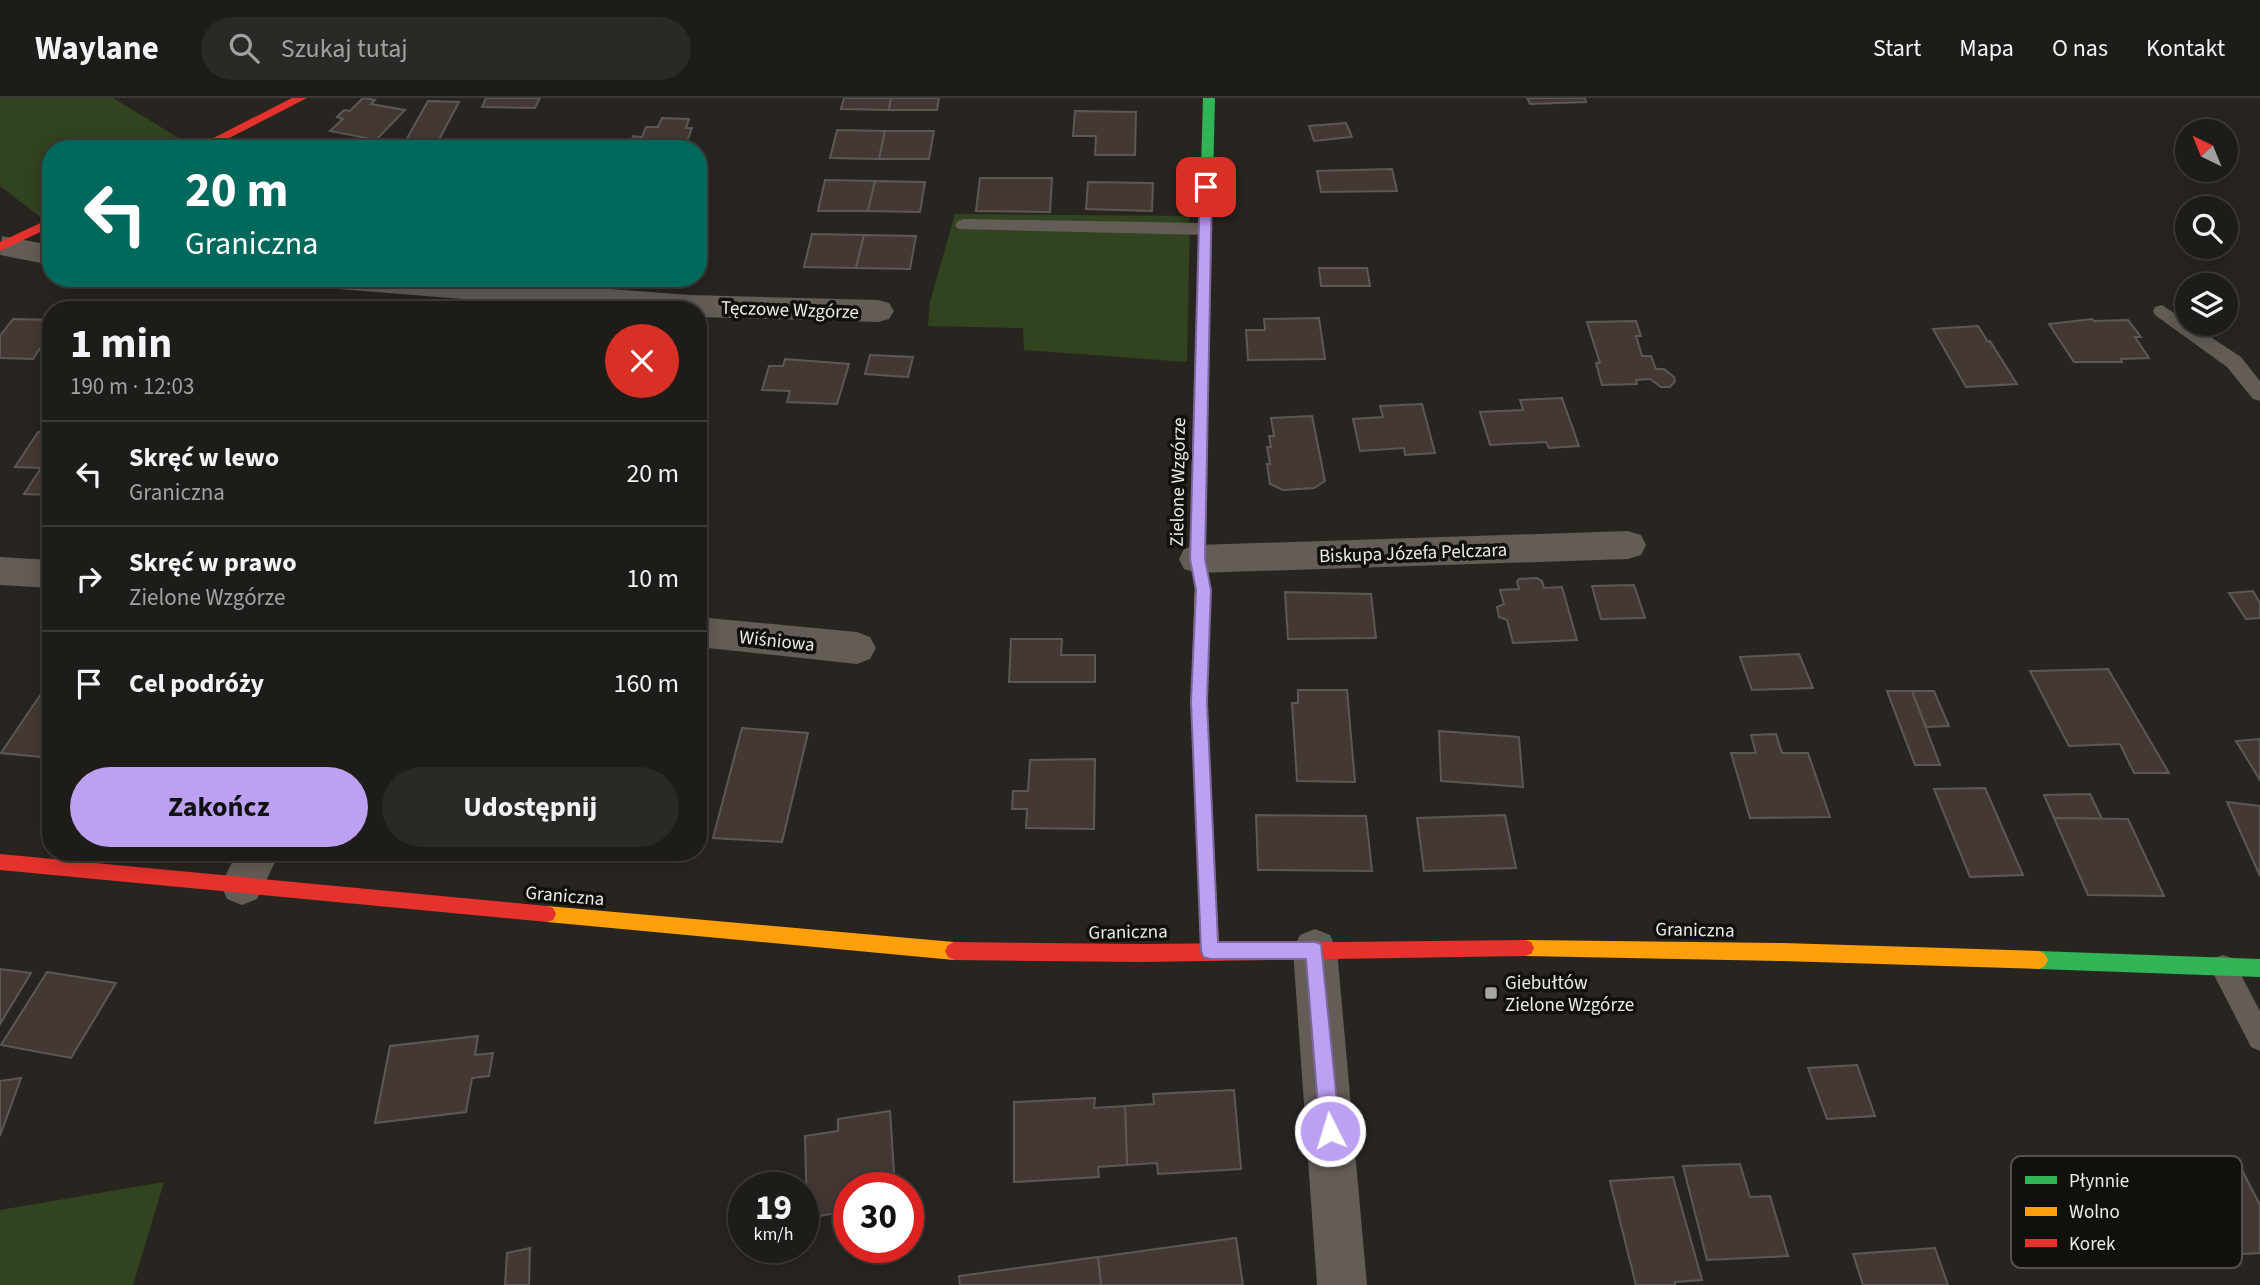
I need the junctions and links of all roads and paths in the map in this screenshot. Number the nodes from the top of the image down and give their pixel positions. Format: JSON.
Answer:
{"nodes":[{"id":1,"x":301,"y":98,"type":"edge"},
{"id":2,"x":1209,"y":98,"type":"edge"},
{"id":3,"x":216,"y":140,"type":"edge"},
{"id":4,"x":964,"y":225,"type":"dead end"},
{"id":5,"x":42,"y":226,"type":"edge"},
{"id":6,"x":1204,"y":229,"type":"junction"},
{"id":7,"x":1,"y":246,"type":"edge"},
{"id":8,"x":42,"y":253,"type":"edge"},
{"id":9,"x":443,"y":287,"type":"edge"},
{"id":10,"x":625,"y":301,"type":"edge"},
{"id":11,"x":707,"y":306,"type":"edge"},
{"id":12,"x":878,"y":311,"type":"dead end"},
{"id":13,"x":2162,"y":311,"type":"dead end"},
{"id":14,"x":2260,"y":394,"type":"edge"},
{"id":15,"x":1628,"y":545,"type":"dead end"},
{"id":16,"x":1197,"y":559,"type":"junction"},
{"id":17,"x":0,"y":570,"type":"edge"},
{"id":18,"x":42,"y":573,"type":"edge"},
{"id":19,"x":707,"y":633,"type":"edge"},
{"id":20,"x":856,"y":648,"type":"dead end"},
{"id":21,"x":0,"y":862,"type":"edge"},
{"id":22,"x":250,"y":869,"type":"edge"},
{"id":23,"x":1210,"y":950,"type":"junction"},
{"id":24,"x":1315,"y":950,"type":"junction"},
{"id":25,"x":2223,"y":967,"type":"junction"},
{"id":26,"x":2260,"y":968,"type":"edge"},
{"id":27,"x":2260,"y":1038,"type":"edge"},
{"id":28,"x":1342,"y":1285,"type":"edge"}],
"edges":[{"from":1,"to":3,"type":"street"},
{"from":2,"to":6,"type":"street","name":"Zielone Wzgórze"},
{"from":4,"to":6,"type":"lane"},
{"from":5,"to":7,"type":"street"},
{"from":6,"to":16,"type":"street","name":"Zielone Wzgórze"},
{"from":7,"to":8,"type":"street"},
{"from":9,"to":10,"type":"street","name":"Tęczowe Wzgórze"},
{"from":11,"to":12,"type":"street","name":"Tęczowe Wzgórze"},
{"from":13,"to":14,"type":"lane"},
{"from":15,"to":16,"type":"street","name":"Biskupa Józefa Pelczara"},
{"from":16,"to":23,"type":"street","name":"Zielone Wzgórze"},
{"from":17,"to":18,"type":"street"},
{"from":19,"to":20,"type":"street","name":"Wiśniowa"},
{"from":21,"to":22,"type":"street","name":"Graniczna"},
{"from":22,"to":23,"type":"street","name":"Graniczna"},
{"from":23,"to":24,"type":"street","name":"Graniczna"},
{"from":24,"to":25,"type":"street","name":"Graniczna"},
{"from":24,"to":28,"type":"street"},
{"from":25,"to":26,"type":"street","name":"Graniczna"},
{"from":25,"to":27,"type":"lane"}]}
